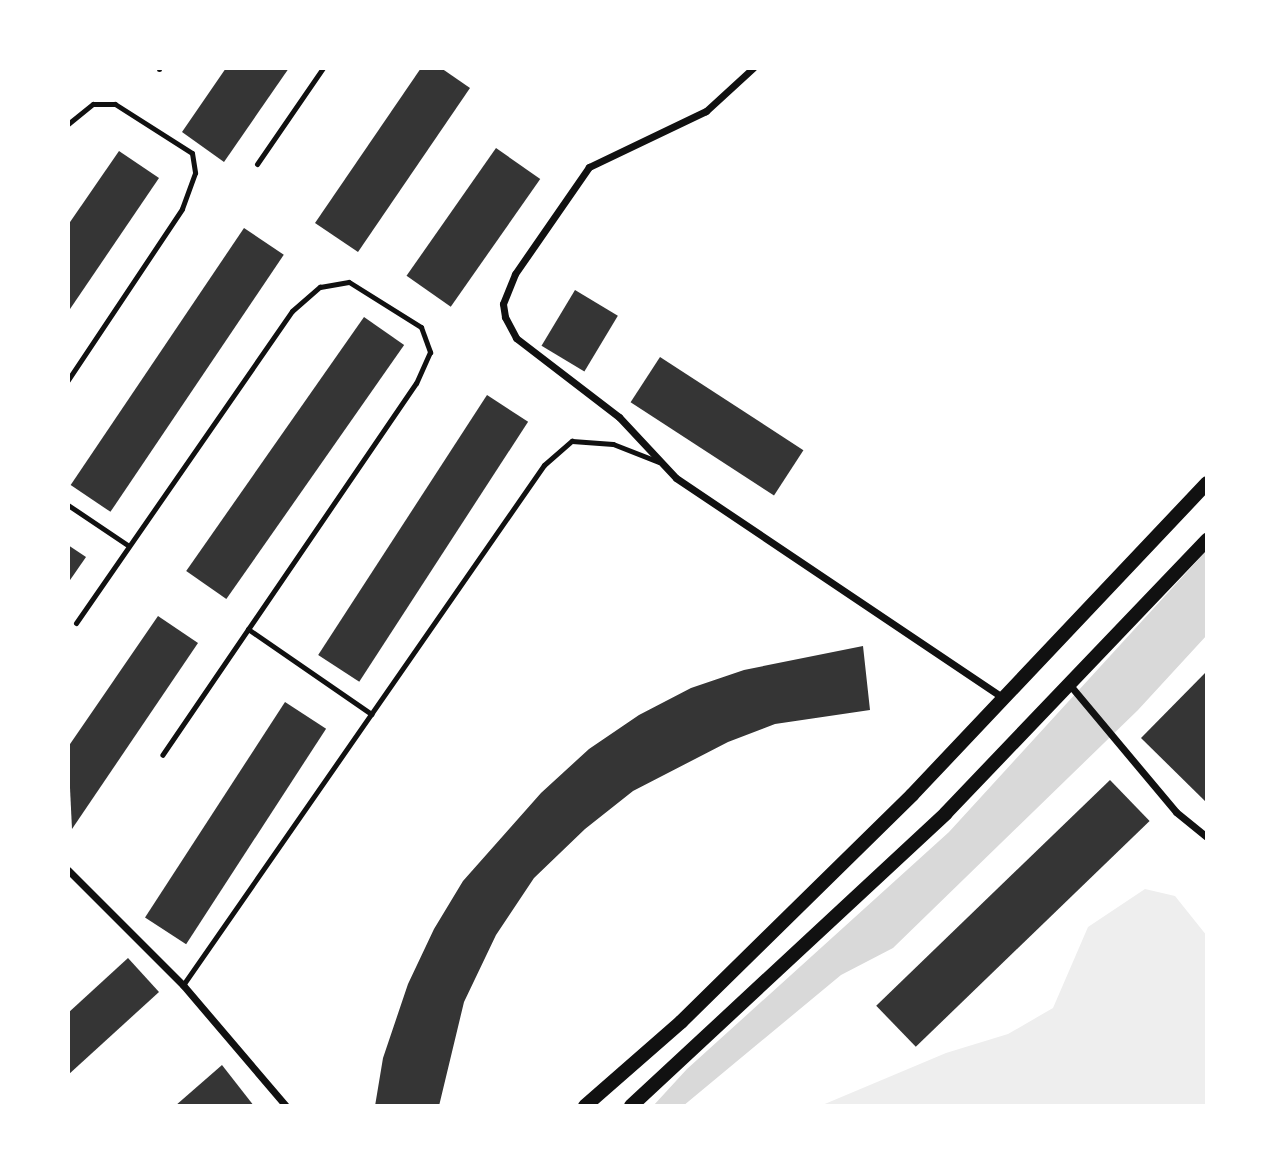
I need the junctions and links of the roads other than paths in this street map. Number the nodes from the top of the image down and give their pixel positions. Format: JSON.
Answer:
{"nodes":[{"id":1,"x":323,"y":68,"type":"edge"},
{"id":2,"x":753,"y":68,"type":"edge"},
{"id":3,"x":68,"y":124,"type":"edge"},
{"id":4,"x":257,"y":164,"type":"dead end"},
{"id":5,"x":68,"y":380,"type":"edge"},
{"id":6,"x":662,"y":463,"type":"junction"},
{"id":7,"x":1207,"y":483,"type":"edge"},
{"id":8,"x":68,"y":505,"type":"edge"},
{"id":9,"x":1207,"y":540,"type":"edge"},
{"id":10,"x":129,"y":546,"type":"junction"},
{"id":11,"x":76,"y":623,"type":"dead end"},
{"id":12,"x":248,"y":629,"type":"junction"},
{"id":13,"x":1072,"y":687,"type":"junction"},
{"id":14,"x":1003,"y":698,"type":"junction"},
{"id":15,"x":371,"y":714,"type":"junction"},
{"id":16,"x":162,"y":755,"type":"dead end"},
{"id":17,"x":1207,"y":837,"type":"edge"},
{"id":18,"x":68,"y":870,"type":"edge"},
{"id":19,"x":183,"y":985,"type":"junction"},
{"id":20,"x":286,"y":1106,"type":"edge"},
{"id":21,"x":585,"y":1106,"type":"edge"},
{"id":22,"x":631,"y":1106,"type":"edge"}],
"edges":[{"from":1,"to":4,"type":"lane"},
{"from":2,"to":6,"type":"street"},
{"from":3,"to":5,"type":"lane"},
{"from":6,"to":14,"type":"street"},
{"from":6,"to":15,"type":"lane"},
{"from":7,"to":14,"type":"main road"},
{"from":8,"to":10,"type":"lane"},
{"from":9,"to":13,"type":"main road"},
{"from":10,"to":11,"type":"lane"},
{"from":10,"to":12,"type":"lane"},
{"from":12,"to":15,"type":"lane"},
{"from":12,"to":16,"type":"lane"},
{"from":13,"to":17,"type":"street"},
{"from":13,"to":22,"type":"main road"},
{"from":14,"to":21,"type":"main road"},
{"from":15,"to":19,"type":"lane"},
{"from":18,"to":19,"type":"street"},
{"from":19,"to":20,"type":"street"}]}
